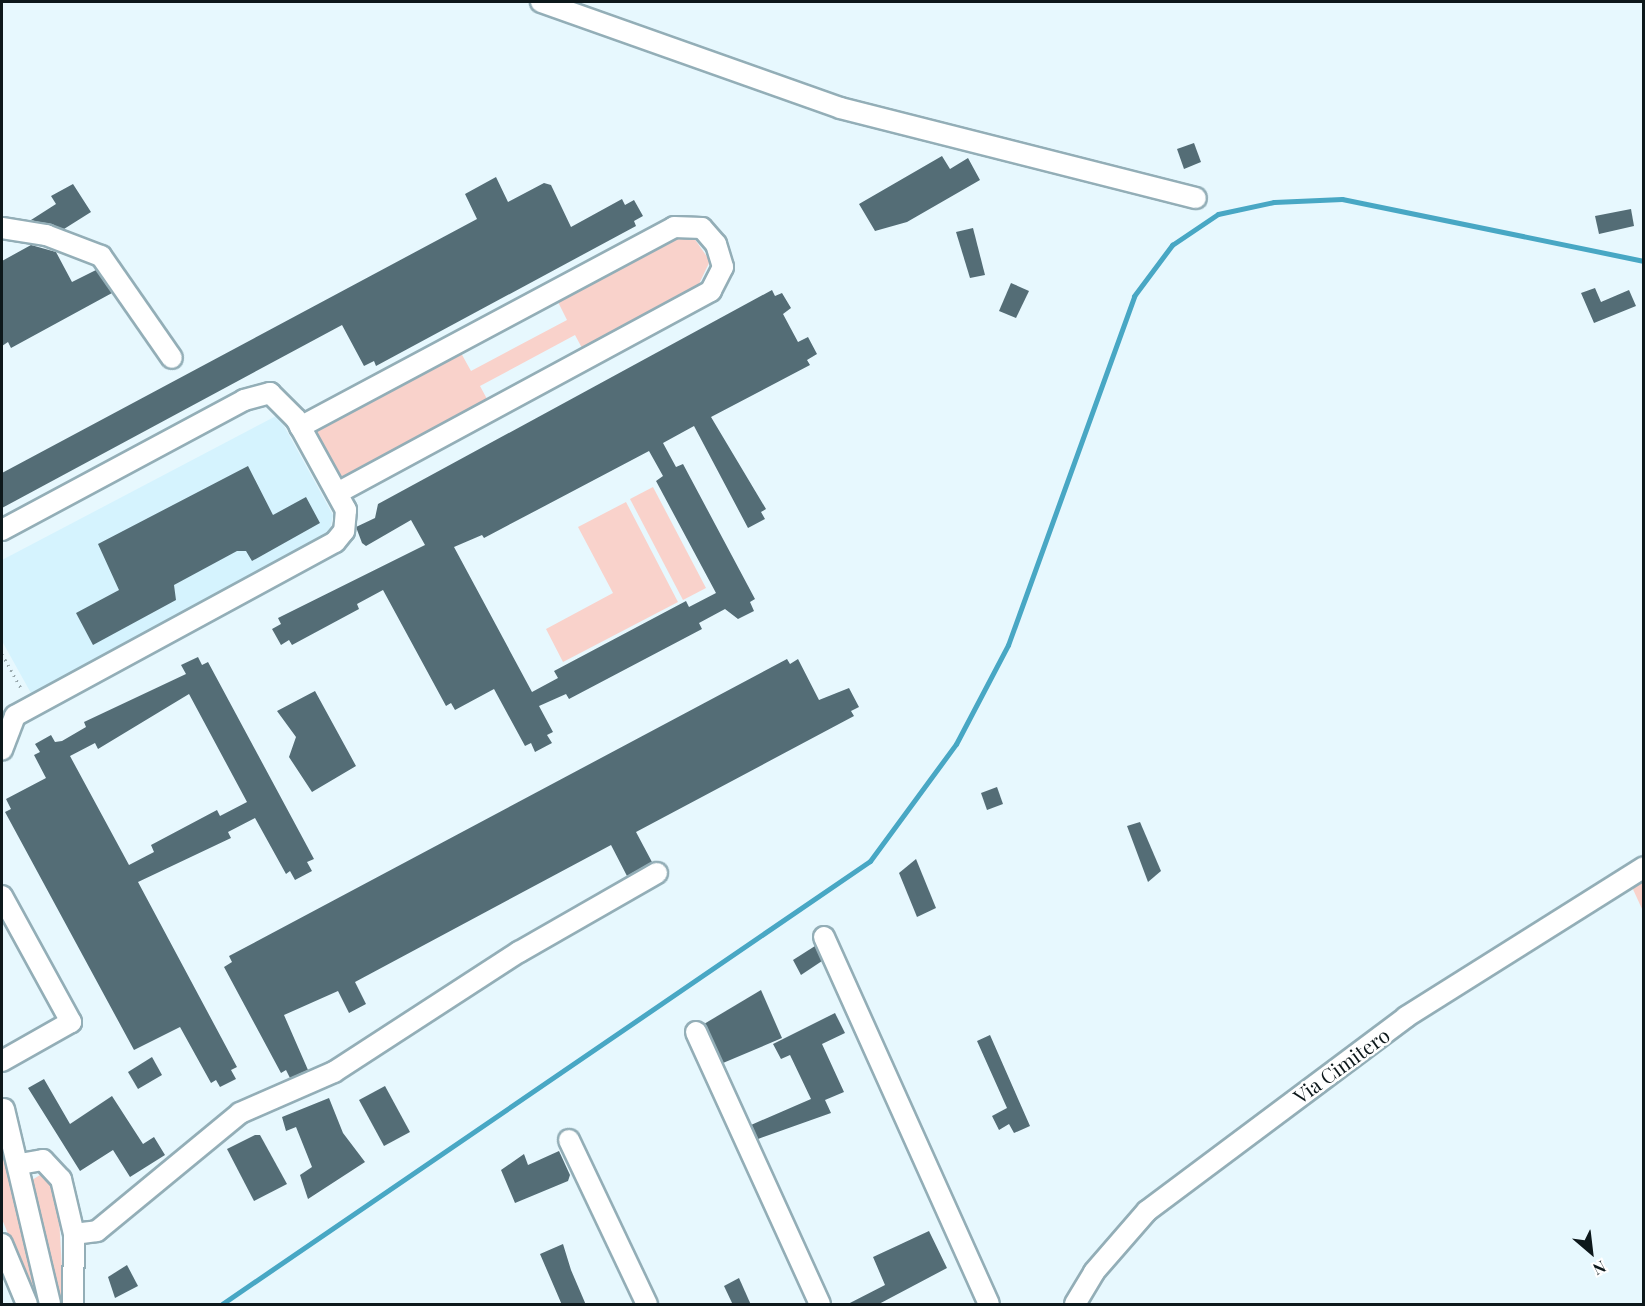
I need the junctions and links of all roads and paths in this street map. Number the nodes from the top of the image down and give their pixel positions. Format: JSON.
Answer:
{"nodes":[{"id":1,"x":541,"y":2,"type":"edge"},
{"id":2,"x":1196,"y":198,"type":"dead end"},
{"id":3,"x":2,"y":228,"type":"edge"},
{"id":4,"x":172,"y":358,"type":"dead end"},
{"id":5,"x":300,"y":427,"type":"junction"},
{"id":6,"x":337,"y":493,"type":"junction"},
{"id":7,"x":2,"y":530,"type":"edge"},
{"id":8,"x":2,"y":654,"type":"edge"},
{"id":9,"x":32,"y":707,"type":"junction"},
{"id":10,"x":2,"y":750,"type":"edge"},
{"id":11,"x":1644,"y":867,"type":"edge"},
{"id":12,"x":657,"y":873,"type":"dead end"},
{"id":13,"x":2,"y":896,"type":"edge"},
{"id":14,"x":824,"y":937,"type":"dead end"},
{"id":15,"x":696,"y":1032,"type":"dead end"},
{"id":16,"x":2,"y":1061,"type":"edge"},
{"id":17,"x":2,"y":1113,"type":"edge"},
{"id":18,"x":568,"y":1140,"type":"dead end"},
{"id":19,"x":20,"y":1164,"type":"junction"},
{"id":20,"x":74,"y":1234,"type":"junction"},
{"id":21,"x":2,"y":1244,"type":"edge"},
{"id":22,"x":27,"y":1305,"type":"edge"},
{"id":23,"x":50,"y":1305,"type":"edge"},
{"id":24,"x":74,"y":1305,"type":"edge"},
{"id":25,"x":647,"y":1305,"type":"edge"},
{"id":26,"x":820,"y":1305,"type":"edge"},
{"id":27,"x":989,"y":1305,"type":"edge"},
{"id":28,"x":1075,"y":1305,"type":"edge"}],
"edges":[{"from":1,"to":2,"type":"street"},
{"from":3,"to":4,"type":"street"},
{"from":5,"to":6,"type":"street"},
{"from":5,"to":6,"type":"street"},
{"from":5,"to":7,"type":"street"},
{"from":6,"to":9,"type":"street"},
{"from":8,"to":9,"type":"path"},
{"from":9,"to":10,"type":"street"},
{"from":11,"to":28,"type":"street","name":"Via Cimitero"},
{"from":12,"to":20,"type":"street"},
{"from":13,"to":16,"type":"street"},
{"from":14,"to":27,"type":"street"},
{"from":15,"to":26,"type":"street"},
{"from":17,"to":19,"type":"street"},
{"from":18,"to":25,"type":"street"},
{"from":19,"to":20,"type":"street"},
{"from":19,"to":23,"type":"street"},
{"from":20,"to":24,"type":"street"},
{"from":21,"to":22,"type":"street"}]}
